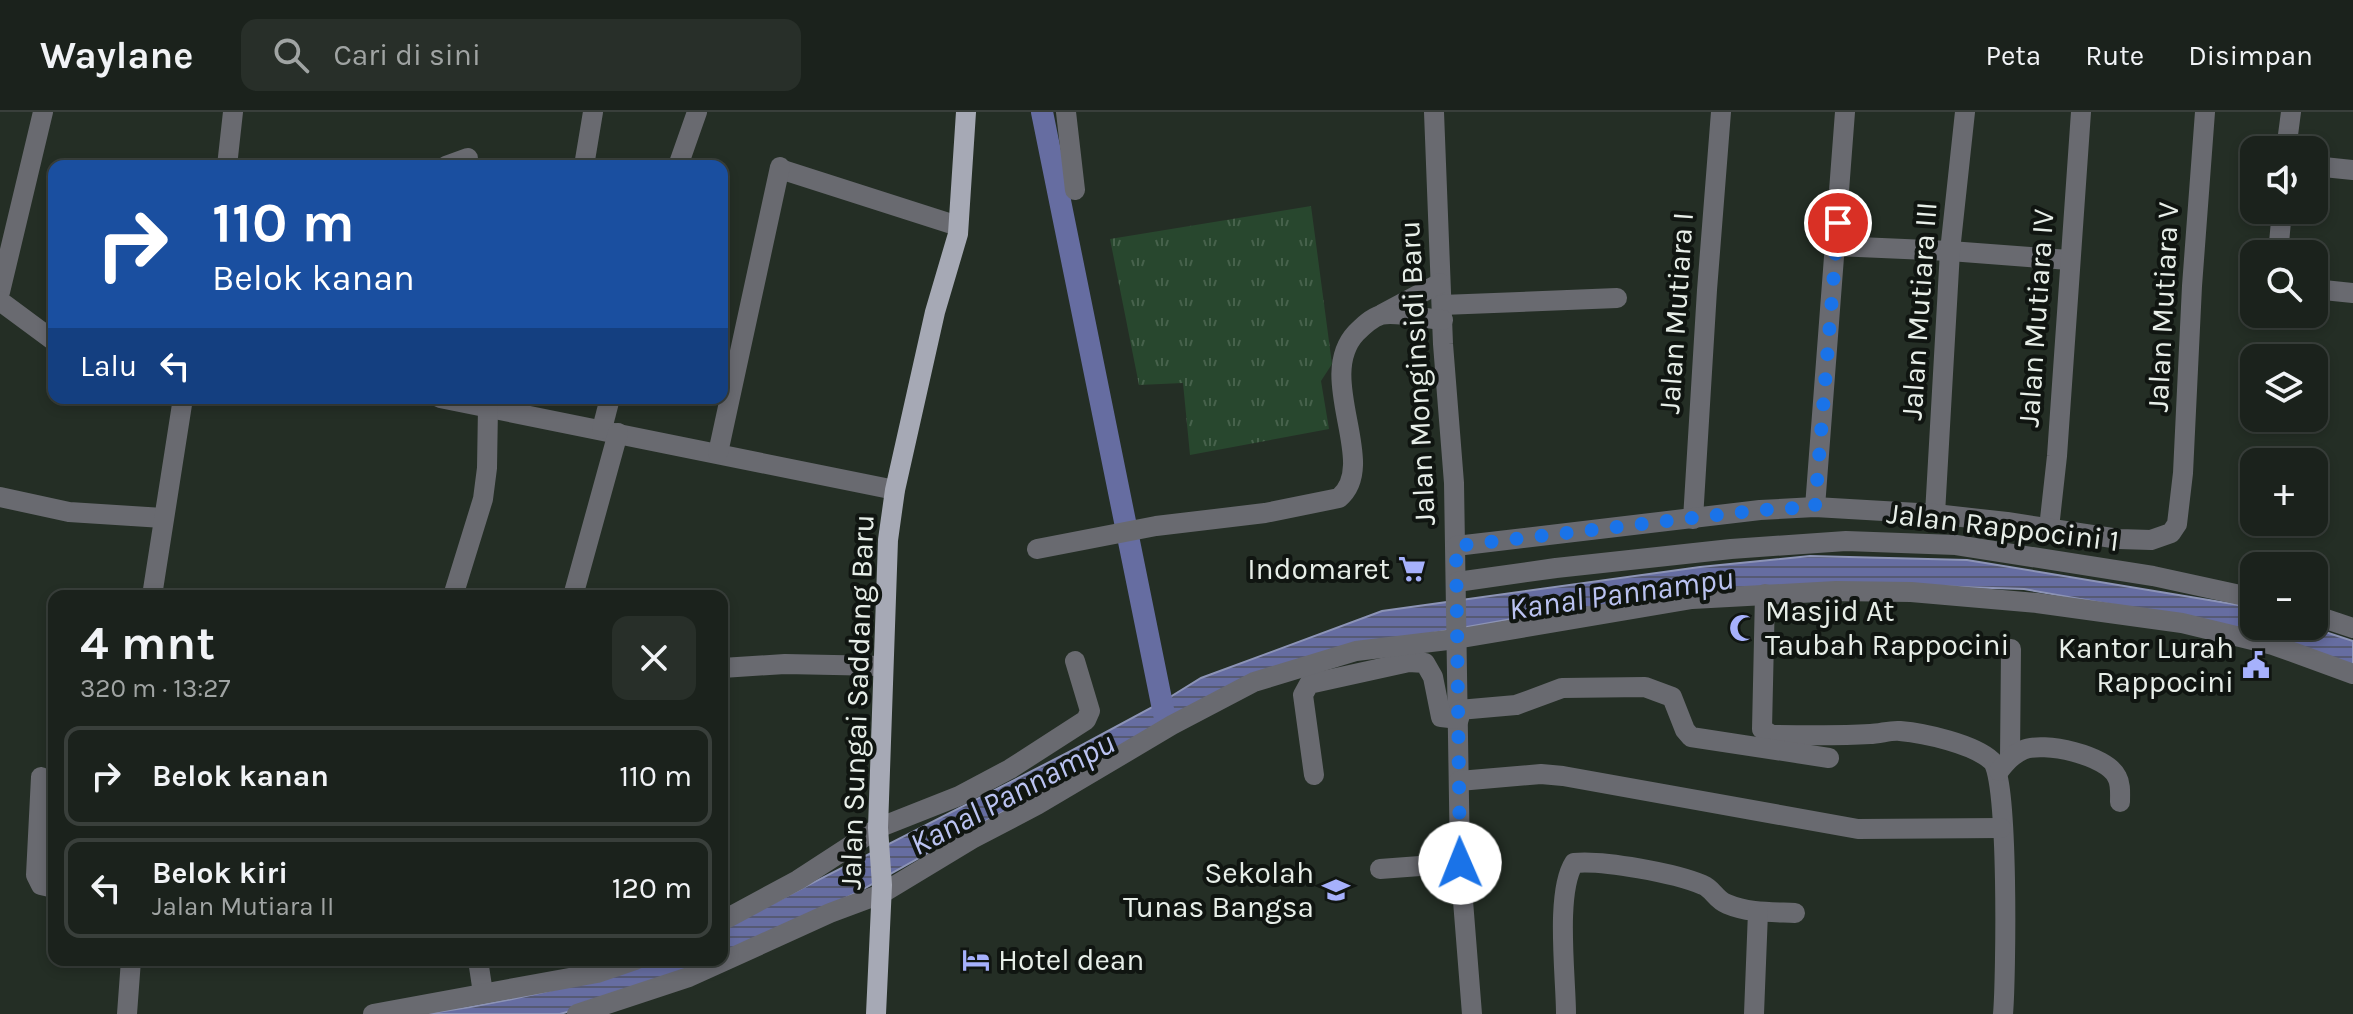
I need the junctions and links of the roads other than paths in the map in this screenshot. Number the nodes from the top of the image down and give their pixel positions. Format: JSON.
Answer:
{"nodes":[{"id":1,"x":43,"y":112,"type":"edge"},
{"id":2,"x":233,"y":112,"type":"edge"},
{"id":3,"x":593,"y":112,"type":"edge"},
{"id":4,"x":697,"y":112,"type":"edge"},
{"id":5,"x":966,"y":112,"type":"edge"},
{"id":6,"x":1066,"y":112,"type":"edge"},
{"id":7,"x":1434,"y":112,"type":"edge"},
{"id":8,"x":1721,"y":112,"type":"edge"},
{"id":9,"x":1845,"y":112,"type":"edge"},
{"id":10,"x":1965,"y":112,"type":"edge"},
{"id":11,"x":2081,"y":112,"type":"edge"},
{"id":12,"x":2205,"y":112,"type":"edge"},
{"id":13,"x":2291,"y":112,"type":"edge"},
{"id":14,"x":2288,"y":136,"type":"edge"},
{"id":15,"x":468,"y":158,"type":"dead end"},
{"id":16,"x":228,"y":160,"type":"edge"},
{"id":17,"x":462,"y":160,"type":"edge"},
{"id":18,"x":585,"y":160,"type":"edge"},
{"id":19,"x":680,"y":160,"type":"edge"},
{"id":20,"x":2328,"y":167,"type":"edge"},
{"id":21,"x":2353,"y":170,"type":"edge"},
{"id":22,"x":1075,"y":190,"type":"dead end"},
{"id":23,"x":958,"y":226,"type":"junction"},
{"id":24,"x":1836,"y":246,"type":"junction"},
{"id":25,"x":1950,"y":251,"type":"junction"},
{"id":26,"x":2069,"y":260,"type":"junction"},
{"id":27,"x":1440,"y":283,"type":"junction"},
{"id":28,"x":2328,"y":290,"type":"edge"},
{"id":29,"x":0,"y":292,"type":"edge"},
{"id":30,"x":2353,"y":293,"type":"edge"},
{"id":31,"x":1617,"y":298,"type":"dead end"},
{"id":32,"x":0,"y":301,"type":"edge"},
{"id":33,"x":1442,"y":313,"type":"junction"},
{"id":34,"x":1382,"y":314,"type":"junction"},
{"id":35,"x":48,"y":337,"type":"edge"},
{"id":36,"x":182,"y":404,"type":"edge"},
{"id":37,"x":472,"y":404,"type":"edge"},
{"id":38,"x":610,"y":404,"type":"edge"},
{"id":39,"x":488,"y":407,"type":"junction"},
{"id":40,"x":610,"y":431,"type":"junction"},
{"id":41,"x":718,"y":453,"type":"junction"},
{"id":42,"x":895,"y":490,"type":"junction"},
{"id":43,"x":0,"y":497,"type":"edge"},
{"id":44,"x":1815,"y":507,"type":"junction"},
{"id":45,"x":1935,"y":514,"type":"junction"},
{"id":46,"x":163,"y":518,"type":"junction"},
{"id":47,"x":1693,"y":519,"type":"junction"},
{"id":48,"x":2049,"y":528,"type":"junction"},
{"id":49,"x":1456,"y":546,"type":"junction"},
{"id":50,"x":1037,"y":549,"type":"dead end"},
{"id":51,"x":1457,"y":585,"type":"junction"},
{"id":52,"x":153,"y":590,"type":"edge"},
{"id":53,"x":455,"y":590,"type":"edge"},
{"id":54,"x":574,"y":590,"type":"edge"},
{"id":55,"x":1765,"y":594,"type":"junction"},
{"id":56,"x":2240,"y":595,"type":"edge"},
{"id":57,"x":2328,"y":620,"type":"edge"},
{"id":58,"x":2353,"y":628,"type":"edge"},
{"id":59,"x":1456,"y":636,"type":"junction"},
{"id":60,"x":2011,"y":649,"type":"dead end"},
{"id":61,"x":1075,"y":661,"type":"dead end"},
{"id":62,"x":882,"y":666,"type":"junction"},
{"id":63,"x":728,"y":668,"type":"edge"},
{"id":64,"x":2353,"y":674,"type":"edge"},
{"id":65,"x":1466,"y":712,"type":"junction"},
{"id":66,"x":1829,"y":758,"type":"dead end"},
{"id":67,"x":2004,"y":764,"type":"junction"},
{"id":68,"x":1314,"y":775,"type":"dead end"},
{"id":69,"x":41,"y":777,"type":"dead end"},
{"id":70,"x":1459,"y":781,"type":"junction"},
{"id":71,"x":2120,"y":802,"type":"dead end"},
{"id":72,"x":2001,"y":828,"type":"junction"},
{"id":73,"x":879,"y":833,"type":"junction"},
{"id":74,"x":1460,"y":863,"type":"junction"},
{"id":75,"x":1380,"y":869,"type":"dead end"},
{"id":76,"x":48,"y":887,"type":"edge"},
{"id":77,"x":882,"y":890,"type":"junction"},
{"id":78,"x":1758,"y":912,"type":"junction"},
{"id":79,"x":1795,"y":913,"type":"dead end"},
{"id":80,"x":728,"y":918,"type":"edge"},
{"id":81,"x":728,"y":959,"type":"edge"},
{"id":82,"x":131,"y":966,"type":"edge"},
{"id":83,"x":479,"y":966,"type":"edge"},
{"id":84,"x":617,"y":966,"type":"edge"},
{"id":85,"x":713,"y":966,"type":"edge"},
{"id":86,"x":483,"y":993,"type":"junction"},
{"id":87,"x":127,"y":1014,"type":"edge"},
{"id":88,"x":373,"y":1014,"type":"edge"},
{"id":89,"x":577,"y":1014,"type":"edge"},
{"id":90,"x":876,"y":1014,"type":"edge"},
{"id":91,"x":1472,"y":1014,"type":"edge"},
{"id":92,"x":1566,"y":1014,"type":"edge"},
{"id":93,"x":1754,"y":1014,"type":"edge"},
{"id":94,"x":2003,"y":1014,"type":"edge"}],
"edges":[{"from":1,"to":29,"type":"street"},
{"from":2,"to":16,"type":"street"},
{"from":3,"to":18,"type":"street"},
{"from":4,"to":19,"type":"street"},
{"from":5,"to":23,"type":"main road","name":"Jalan Sungai Saddang Baru"},
{"from":6,"to":22,"type":"street"},
{"from":7,"to":27,"type":"street","name":"Jalan Monginsidi Baru"},
{"from":8,"to":47,"type":"street","name":"Jalan Mutiara I"},
{"from":9,"to":24,"type":"street"},
{"from":10,"to":25,"type":"street","name":"Jalan Mutiara III"},
{"from":11,"to":26,"type":"street","name":"Jalan Mutiara IV"},
{"from":12,"to":48,"type":"street","name":"Jalan Mutiara V"},
{"from":13,"to":14,"type":"street"},
{"from":15,"to":17,"type":"street"},
{"from":20,"to":21,"type":"street"},
{"from":23,"to":41,"type":"street"},
{"from":23,"to":42,"type":"main road","name":"Jalan Sungai Saddang Baru"},
{"from":24,"to":25,"type":"street"},
{"from":24,"to":44,"type":"street"},
{"from":25,"to":26,"type":"street"},
{"from":25,"to":45,"type":"street","name":"Jalan Mutiara III"},
{"from":26,"to":48,"type":"street","name":"Jalan Mutiara IV"},
{"from":27,"to":33,"type":"street","name":"Jalan Monginsidi Baru"},
{"from":27,"to":34,"type":"street"},
{"from":28,"to":30,"type":"street"},
{"from":31,"to":33,"type":"street"},
{"from":32,"to":35,"type":"street"},
{"from":33,"to":34,"type":"street"},
{"from":33,"to":49,"type":"street","name":"Jalan Monginsidi Baru"},
{"from":34,"to":50,"type":"street"},
{"from":36,"to":46,"type":"street"},
{"from":37,"to":39,"type":"street"},
{"from":38,"to":40,"type":"street"},
{"from":39,"to":40,"type":"street"},
{"from":39,"to":53,"type":"street"},
{"from":40,"to":41,"type":"street"},
{"from":40,"to":54,"type":"street"},
{"from":41,"to":42,"type":"street"},
{"from":42,"to":62,"type":"main road","name":"Jalan Sungai Saddang Baru"},
{"from":43,"to":46,"type":"street"},
{"from":44,"to":45,"type":"street"},
{"from":44,"to":47,"type":"street"},
{"from":45,"to":48,"type":"street"},
{"from":46,"to":52,"type":"street"},
{"from":47,"to":49,"type":"street"},
{"from":49,"to":51,"type":"street","name":"Jalan Monginsidi Baru"},
{"from":51,"to":56,"type":"street","name":"Jalan Rappocini 1"},
{"from":51,"to":59,"type":"street","name":"Jalan Monginsidi Baru"},
{"from":55,"to":59,"type":"street"},
{"from":55,"to":64,"type":"street"},
{"from":55,"to":67,"type":"street"},
{"from":57,"to":58,"type":"street"},
{"from":59,"to":65,"type":"street","name":"Jalan Monginsidi Baru"},
{"from":59,"to":77,"type":"street"},
{"from":60,"to":67,"type":"street"},
{"from":61,"to":73,"type":"street"},
{"from":62,"to":63,"type":"street"},
{"from":62,"to":73,"type":"main road","name":"Jalan Sungai Saddang Baru"},
{"from":65,"to":66,"type":"street"},
{"from":65,"to":68,"type":"street"},
{"from":65,"to":70,"type":"street","name":"Jalan Monginsidi Baru"},
{"from":67,"to":71,"type":"street"},
{"from":67,"to":72,"type":"street"},
{"from":69,"to":76,"type":"street"},
{"from":70,"to":72,"type":"street"},
{"from":70,"to":74,"type":"street","name":"Jalan Monginsidi Baru"},
{"from":72,"to":94,"type":"street"},
{"from":73,"to":77,"type":"main road","name":"Jalan Sungai Saddang Baru"},
{"from":73,"to":80,"type":"street"},
{"from":74,"to":75,"type":"street"},
{"from":74,"to":91,"type":"street","name":"Jalan Monginsidi Baru"},
{"from":77,"to":81,"type":"street"},
{"from":77,"to":90,"type":"main road","name":"Jalan Sungai Saddang Baru"},
{"from":78,"to":79,"type":"street"},
{"from":78,"to":92,"type":"street"},
{"from":78,"to":93,"type":"street"},
{"from":82,"to":87,"type":"street"},
{"from":83,"to":86,"type":"street"},
{"from":84,"to":86,"type":"street"},
{"from":85,"to":89,"type":"street"},
{"from":86,"to":88,"type":"street"}]}
